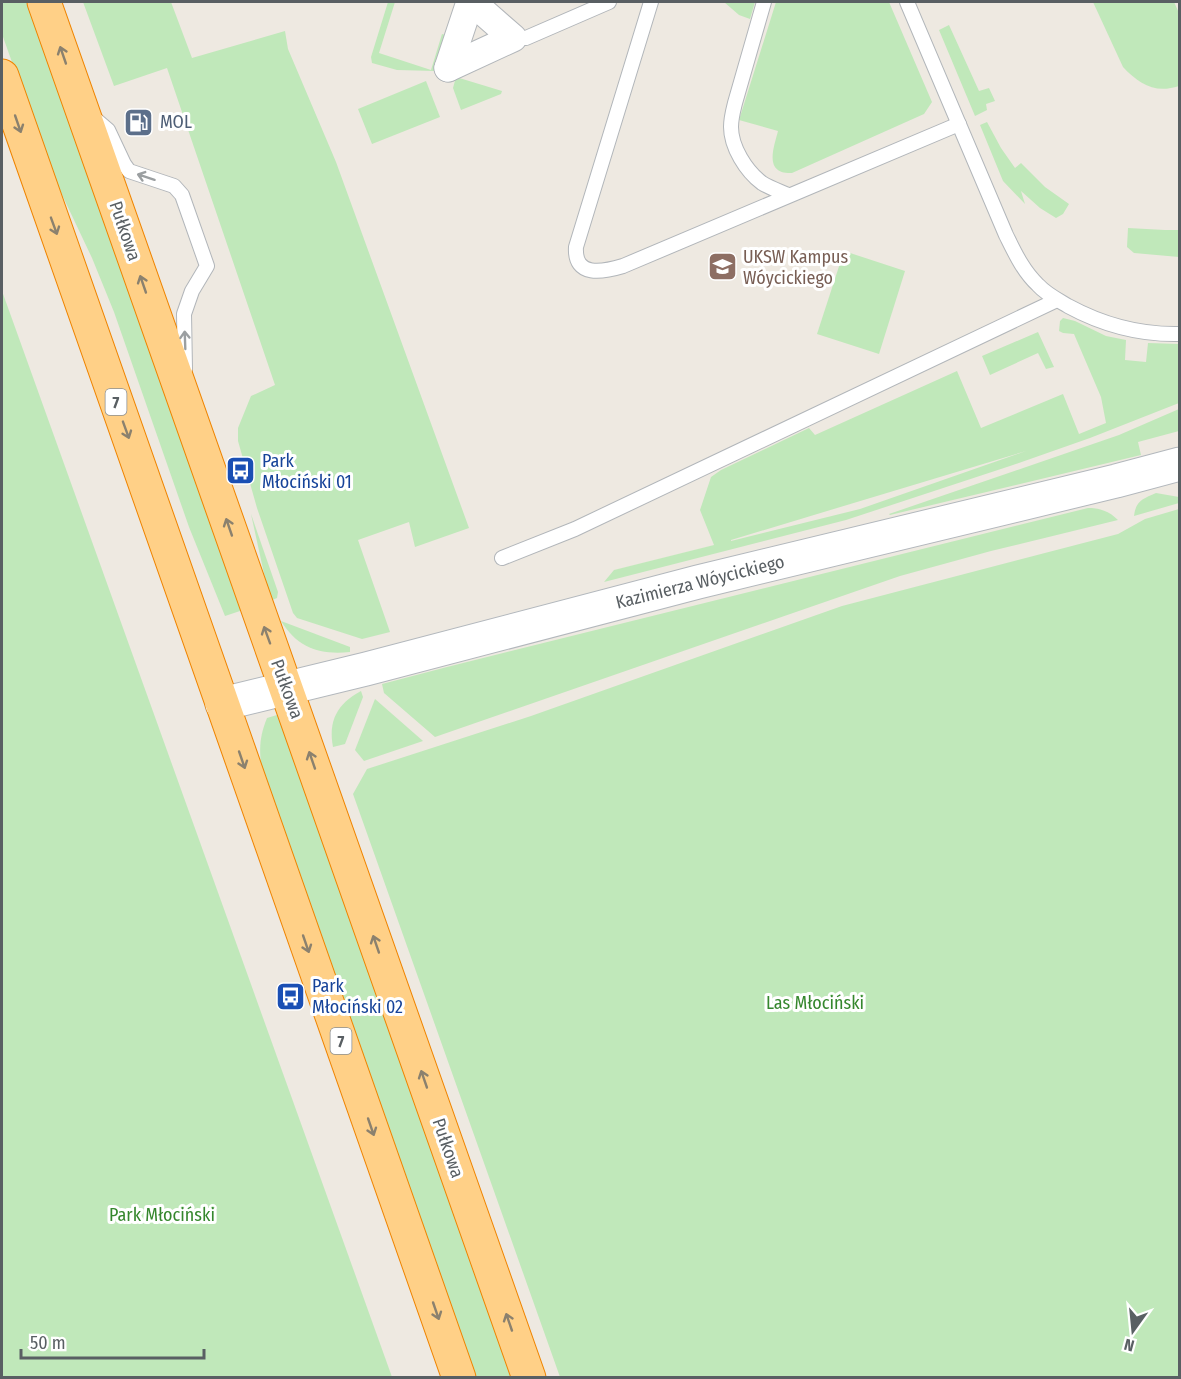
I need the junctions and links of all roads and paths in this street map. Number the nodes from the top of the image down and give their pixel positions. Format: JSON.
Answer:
{"nodes":[{"id":1,"x":44,"y":2,"type":"edge"},
{"id":2,"x":471,"y":2,"type":"edge"},
{"id":3,"x":609,"y":2,"type":"edge"},
{"id":4,"x":651,"y":2,"type":"edge"},
{"id":5,"x":764,"y":2,"type":"edge"},
{"id":6,"x":907,"y":2,"type":"edge"},
{"id":7,"x":513,"y":38,"type":"junction"},
{"id":8,"x":2,"y":76,"type":"edge"},
{"id":9,"x":81,"y":108,"type":"junction"},
{"id":10,"x":959,"y":124,"type":"junction"},
{"id":11,"x":788,"y":195,"type":"junction"},
{"id":12,"x":1058,"y":300,"type":"junction"},
{"id":13,"x":1179,"y":334,"type":"edge"},
{"id":14,"x":184,"y":398,"type":"junction"},
{"id":15,"x":1177,"y":467,"type":"edge"},
{"id":16,"x":502,"y":558,"type":"dead end"},
{"id":17,"x":286,"y":688,"type":"junction"},
{"id":18,"x":222,"y":704,"type":"junction"},
{"id":19,"x":459,"y":1377,"type":"edge"},
{"id":20,"x":529,"y":1377,"type":"edge"}],
"edges":[{"from":9,"to":1,"type":"highway","name":"Pułkowa","one_way":true},
{"from":2,"to":7,"type":"street"},
{"from":2,"to":7,"type":"street"},
{"from":3,"to":7,"type":"lane"},
{"from":4,"to":11,"type":"lane"},
{"from":5,"to":11,"type":"lane"},
{"from":6,"to":10,"type":"lane"},
{"from":8,"to":18,"type":"highway","number":"7","one_way":true},
{"from":14,"to":9,"type":"highway","name":"Pułkowa","one_way":true},
{"from":14,"to":9,"type":"lane","one_way":true},
{"from":10,"to":11,"type":"lane"},
{"from":10,"to":12,"type":"lane"},
{"from":12,"to":13,"type":"lane"},
{"from":12,"to":16,"type":"lane"},
{"from":17,"to":14,"type":"highway","name":"Pułkowa","one_way":true},
{"from":15,"to":17,"type":"street","name":"Kazimierza Wóycickiego"},
{"from":17,"to":18,"type":"street","name":"Kazimierza Wóycickiego"},
{"from":20,"to":17,"type":"highway","name":"Pułkowa","one_way":true},
{"from":18,"to":19,"type":"highway","number":"7","one_way":true}]}
